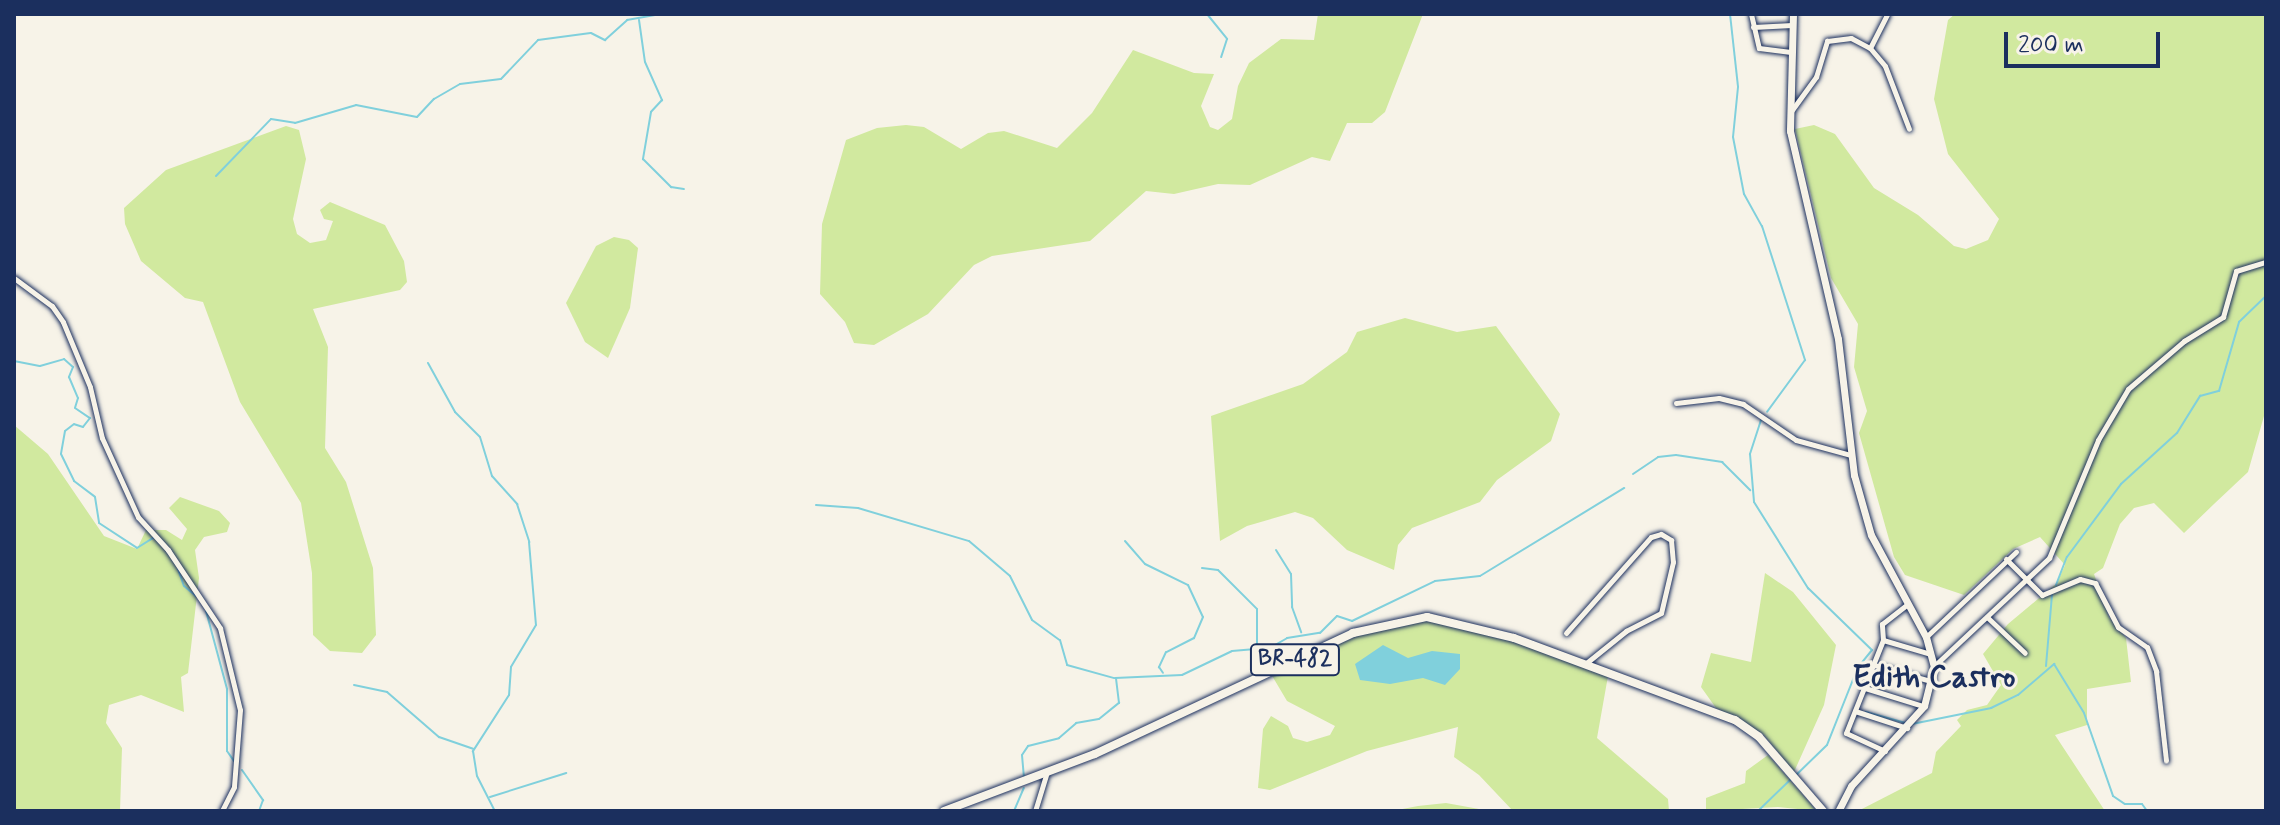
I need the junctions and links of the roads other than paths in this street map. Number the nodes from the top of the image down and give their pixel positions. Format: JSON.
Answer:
{"nodes":[{"id":1,"x":1751,"y":14,"type":"edge"},
{"id":2,"x":1793,"y":14,"type":"edge"},
{"id":3,"x":1887,"y":14,"type":"edge"},
{"id":4,"x":1792,"y":25,"type":"junction"},
{"id":5,"x":1753,"y":27,"type":"junction"},
{"id":6,"x":1870,"y":48,"type":"junction"},
{"id":7,"x":1791,"y":52,"type":"junction"},
{"id":8,"x":1789,"y":114,"type":"junction"},
{"id":9,"x":1909,"y":129,"type":"dead end"},
{"id":10,"x":2266,"y":262,"type":"edge"},
{"id":11,"x":14,"y":278,"type":"edge"},
{"id":12,"x":1676,"y":403,"type":"dead end"},
{"id":13,"x":1852,"y":455,"type":"junction"},
{"id":14,"x":2016,"y":552,"type":"dead end"},
{"id":15,"x":2006,"y":559,"type":"junction"},
{"id":16,"x":2025,"y":581,"type":"junction"},
{"id":17,"x":1908,"y":604,"type":"junction"},
{"id":18,"x":1987,"y":617,"type":"junction"},
{"id":19,"x":1566,"y":633,"type":"dead end"},
{"id":20,"x":1926,"y":637,"type":"junction"},
{"id":21,"x":1883,"y":640,"type":"junction"},
{"id":22,"x":2025,"y":653,"type":"dead end"},
{"id":23,"x":1931,"y":654,"type":"junction"},
{"id":24,"x":1585,"y":664,"type":"junction"},
{"id":25,"x":1874,"y":665,"type":"junction"},
{"id":26,"x":1934,"y":666,"type":"junction"},
{"id":27,"x":1934,"y":682,"type":"junction"},
{"id":28,"x":1865,"y":688,"type":"junction"},
{"id":29,"x":1924,"y":706,"type":"junction"},
{"id":30,"x":1855,"y":711,"type":"junction"},
{"id":31,"x":1907,"y":728,"type":"junction"},
{"id":32,"x":1885,"y":751,"type":"junction"},
{"id":33,"x":2166,"y":760,"type":"dead end"},
{"id":34,"x":1046,"y":774,"type":"junction"},
{"id":35,"x":222,"y":811,"type":"edge"},
{"id":36,"x":944,"y":811,"type":"edge"},
{"id":37,"x":1035,"y":811,"type":"edge"},
{"id":38,"x":1823,"y":811,"type":"edge"},
{"id":39,"x":1838,"y":811,"type":"edge"}],
"edges":[{"from":1,"to":5,"type":"street"},
{"from":2,"to":4,"type":"street"},
{"from":3,"to":6,"type":"street"},
{"from":4,"to":5,"type":"street"},
{"from":4,"to":7,"type":"street"},
{"from":5,"to":7,"type":"street"},
{"from":6,"to":8,"type":"street"},
{"from":6,"to":9,"type":"street"},
{"from":7,"to":8,"type":"street"},
{"from":8,"to":13,"type":"street"},
{"from":10,"to":16,"type":"street"},
{"from":11,"to":35,"type":"street"},
{"from":12,"to":13,"type":"street"},
{"from":13,"to":17,"type":"street"},
{"from":14,"to":15,"type":"street"},
{"from":15,"to":16,"type":"street"},
{"from":15,"to":20,"type":"street"},
{"from":16,"to":18,"type":"street"},
{"from":16,"to":33,"type":"street"},
{"from":17,"to":20,"type":"street"},
{"from":17,"to":21,"type":"street"},
{"from":18,"to":22,"type":"street"},
{"from":18,"to":26,"type":"street"},
{"from":19,"to":24,"type":"street"},
{"from":20,"to":23,"type":"street"},
{"from":21,"to":23,"type":"street"},
{"from":21,"to":25,"type":"street"},
{"from":23,"to":26,"type":"street"},
{"from":24,"to":34,"type":"highway","number":"BR-482"},
{"from":24,"to":38,"type":"highway","number":"BR-482"},
{"from":25,"to":27,"type":"street"},
{"from":25,"to":28,"type":"street"},
{"from":26,"to":27,"type":"street"},
{"from":27,"to":29,"type":"street"},
{"from":28,"to":29,"type":"street"},
{"from":28,"to":30,"type":"street"},
{"from":29,"to":31,"type":"street"},
{"from":30,"to":31,"type":"street"},
{"from":30,"to":32,"type":"street"},
{"from":31,"to":32,"type":"street"},
{"from":32,"to":39,"type":"street"},
{"from":34,"to":36,"type":"highway","number":"BR-482"},
{"from":34,"to":37,"type":"street"}]}
